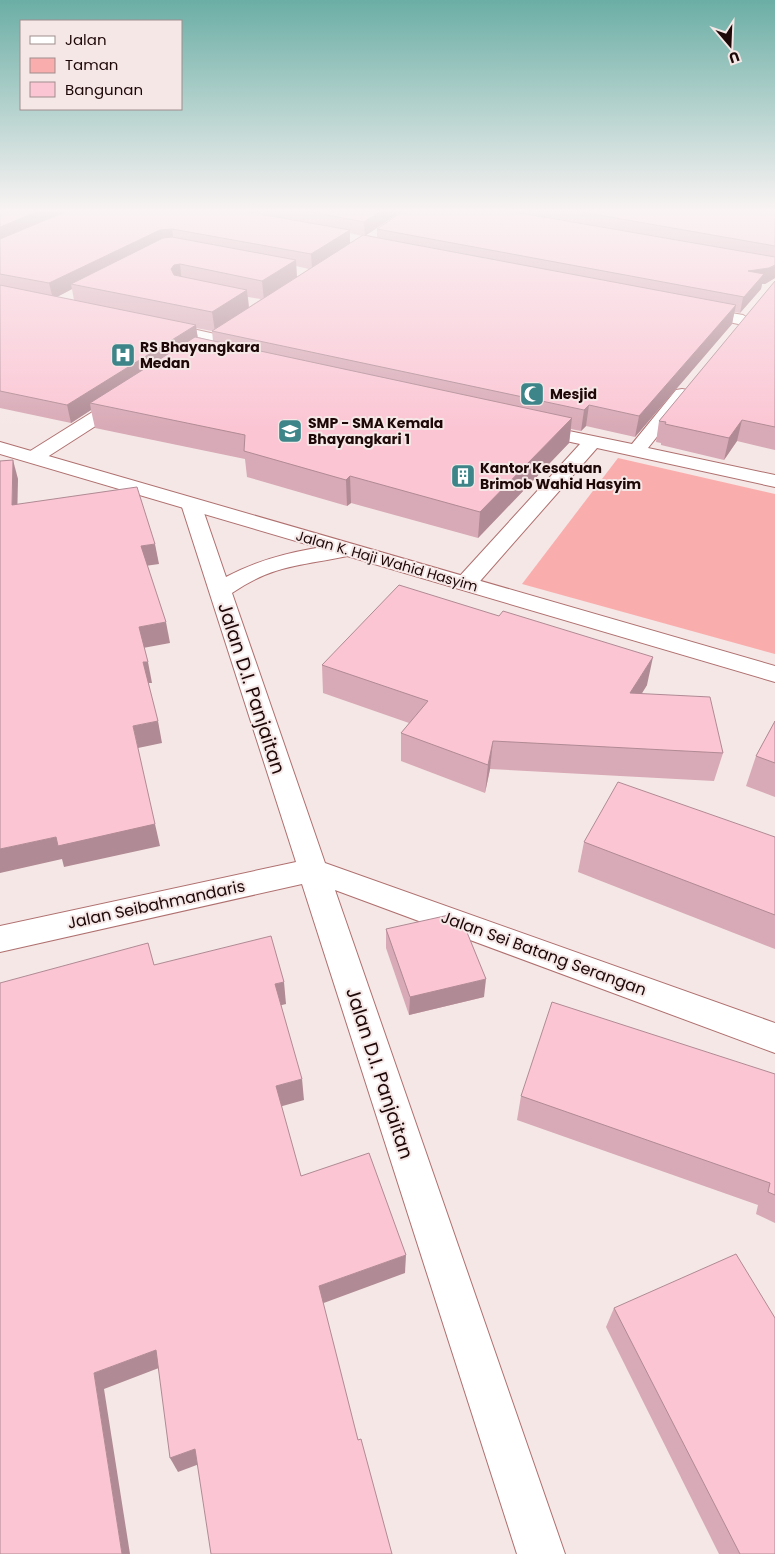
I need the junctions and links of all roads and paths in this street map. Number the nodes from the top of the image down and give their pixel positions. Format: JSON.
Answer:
{"nodes":[{"id":1,"x":756,"y":306,"type":"edge"},
{"id":2,"x":685,"y":309,"type":"edge"},
{"id":3,"x":743,"y":320,"type":"junction"},
{"id":4,"x":142,"y":324,"type":"edge"},
{"id":5,"x":234,"y":328,"type":"edge"},
{"id":6,"x":731,"y":335,"type":"edge"},
{"id":7,"x":218,"y":339,"type":"junction"},
{"id":8,"x":196,"y":353,"type":"edge"},
{"id":9,"x":695,"y":379,"type":"edge"},
{"id":10,"x":140,"y":390,"type":"edge"},
{"id":11,"x":515,"y":424,"type":"edge"},
{"id":12,"x":592,"y":442,"type":"junction"},
{"id":13,"x":0,"y":448,"type":"edge"},
{"id":14,"x":637,"y":450,"type":"junction"},
{"id":15,"x":34,"y":457,"type":"junction"},
{"id":16,"x":775,"y":480,"type":"edge"},
{"id":17,"x":191,"y":504,"type":"junction"},
{"id":18,"x":344,"y":550,"type":"junction"},
{"id":19,"x":466,"y":583,"type":"junction"},
{"id":20,"x":220,"y":591,"type":"junction"},
{"id":21,"x":775,"y":674,"type":"edge"},
{"id":22,"x":313,"y":870,"type":"junction"},
{"id":23,"x":0,"y":939,"type":"edge"},
{"id":24,"x":775,"y":1038,"type":"edge"},
{"id":25,"x":541,"y":1554,"type":"edge"}],
"edges":[{"from":1,"to":3,"type":"street"},
{"from":2,"to":3,"type":"street"},
{"from":3,"to":6,"type":"street"},
{"from":4,"to":7,"type":"street"},
{"from":5,"to":7,"type":"street"},
{"from":7,"to":8,"type":"street"},
{"from":9,"to":14,"type":"street"},
{"from":10,"to":15,"type":"street"},
{"from":11,"to":12,"type":"street"},
{"from":12,"to":14,"type":"street"},
{"from":12,"to":19,"type":"street"},
{"from":13,"to":15,"type":"street","name":"Jalan K. Haji Wahid Hasyim"},
{"from":14,"to":16,"type":"street"},
{"from":15,"to":17,"type":"street","name":"Jalan K. Haji Wahid Hasyim"},
{"from":17,"to":18,"type":"street","name":"Jalan K. Haji Wahid Hasyim"},
{"from":17,"to":20,"type":"street","name":"Jalan D.I. Panjaitan"},
{"from":18,"to":19,"type":"street","name":"Jalan K. Haji Wahid Hasyim"},
{"from":18,"to":20,"type":"street","name":"Jalan D.I. Panjaitan"},
{"from":19,"to":21,"type":"street","name":"Jalan K. Haji Wahid Hasyim"},
{"from":20,"to":22,"type":"street","name":"Jalan D.I. Panjaitan"},
{"from":22,"to":23,"type":"street","name":"Jalan Seibahmandaris"},
{"from":22,"to":24,"type":"street","name":"Jalan Sei Batang Serangan"},
{"from":22,"to":25,"type":"street","name":"Jalan D.I. Panjaitan"}]}
